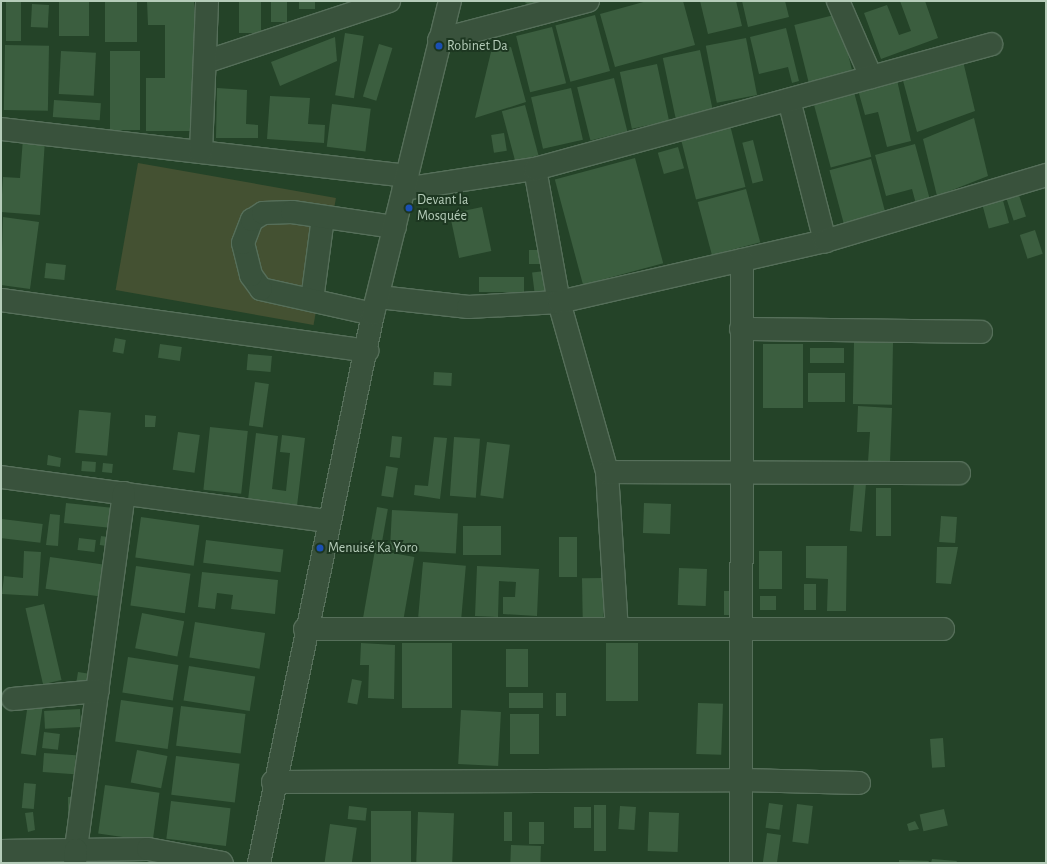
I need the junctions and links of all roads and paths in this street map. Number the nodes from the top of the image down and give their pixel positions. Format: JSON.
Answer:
{"nodes":[{"id":1,"x":207,"y":1,"type":"edge"},
{"id":2,"x":389,"y":1,"type":"edge"},
{"id":3,"x":450,"y":1,"type":"edge"},
{"id":4,"x":588,"y":1,"type":"edge"},
{"id":5,"x":838,"y":1,"type":"edge"},
{"id":6,"x":330,"y":11,"type":"edge"},
{"id":7,"x":439,"y":40,"type":"junction"},
{"id":8,"x":991,"y":44,"type":"dead end"},
{"id":9,"x":205,"y":62,"type":"junction"},
{"id":10,"x":870,"y":77,"type":"junction"},
{"id":11,"x":789,"y":100,"type":"junction"},
{"id":12,"x":1,"y":129,"type":"edge"},
{"id":13,"x":201,"y":152,"type":"junction"},
{"id":14,"x":535,"y":169,"type":"junction"},
{"id":15,"x":1046,"y":175,"type":"edge"},
{"id":16,"x":406,"y":183,"type":"junction"},
{"id":17,"x":323,"y":218,"type":"junction"},
{"id":18,"x":395,"y":227,"type":"junction"},
{"id":19,"x":825,"y":240,"type":"junction"},
{"id":20,"x":742,"y":260,"type":"junction"},
{"id":21,"x":1,"y":300,"type":"edge"},
{"id":22,"x":312,"y":300,"type":"junction"},
{"id":23,"x":559,"y":302,"type":"junction"},
{"id":24,"x":376,"y":305,"type":"junction"},
{"id":25,"x":742,"y":329,"type":"junction"},
{"id":26,"x":981,"y":332,"type":"dead end"},
{"id":27,"x":367,"y":351,"type":"junction"},
{"id":28,"x":607,"y":472,"type":"junction"},
{"id":29,"x":742,"y":473,"type":"junction"},
{"id":30,"x":959,"y":473,"type":"dead end"},
{"id":31,"x":1,"y":477,"type":"edge"},
{"id":32,"x":124,"y":493,"type":"junction"},
{"id":33,"x":328,"y":521,"type":"junction"},
{"id":34,"x":305,"y":629,"type":"junction"},
{"id":35,"x":617,"y":629,"type":"junction"},
{"id":36,"x":742,"y":629,"type":"junction"},
{"id":37,"x":943,"y":629,"type":"dead end"},
{"id":38,"x":98,"y":691,"type":"junction"},
{"id":39,"x":13,"y":699,"type":"dead end"},
{"id":40,"x":741,"y":780,"type":"junction"},
{"id":41,"x":273,"y":782,"type":"junction"},
{"id":42,"x":859,"y":783,"type":"dead end"},
{"id":43,"x":1,"y":851,"type":"edge"},
{"id":44,"x":75,"y":857,"type":"edge"},
{"id":45,"x":222,"y":863,"type":"edge"},
{"id":46,"x":259,"y":863,"type":"edge"},
{"id":47,"x":741,"y":863,"type":"edge"}],
"edges":[{"from":1,"to":9,"type":"street"},
{"from":2,"to":6,"type":"street"},
{"from":3,"to":7,"type":"street"},
{"from":4,"to":7,"type":"street"},
{"from":5,"to":10,"type":"street"},
{"from":6,"to":9,"type":"street"},
{"from":7,"to":16,"type":"street"},
{"from":8,"to":10,"type":"street"},
{"from":9,"to":13,"type":"street"},
{"from":10,"to":11,"type":"street"},
{"from":11,"to":14,"type":"street"},
{"from":11,"to":19,"type":"street"},
{"from":12,"to":13,"type":"street"},
{"from":13,"to":16,"type":"street"},
{"from":14,"to":16,"type":"street"},
{"from":14,"to":23,"type":"street"},
{"from":15,"to":19,"type":"street"},
{"from":16,"to":18,"type":"street"},
{"from":17,"to":18,"type":"street"},
{"from":17,"to":22,"type":"street"},
{"from":17,"to":22,"type":"street"},
{"from":18,"to":24,"type":"street"},
{"from":19,"to":20,"type":"street"},
{"from":20,"to":23,"type":"street"},
{"from":20,"to":25,"type":"street"},
{"from":21,"to":27,"type":"street"},
{"from":22,"to":24,"type":"street"},
{"from":23,"to":24,"type":"street"},
{"from":23,"to":28,"type":"street"},
{"from":24,"to":27,"type":"street"},
{"from":25,"to":26,"type":"street"},
{"from":25,"to":29,"type":"street"},
{"from":27,"to":33,"type":"street"},
{"from":28,"to":29,"type":"street"},
{"from":28,"to":35,"type":"street"},
{"from":29,"to":30,"type":"street"},
{"from":29,"to":36,"type":"street"},
{"from":31,"to":32,"type":"street"},
{"from":32,"to":33,"type":"street"},
{"from":32,"to":38,"type":"street"},
{"from":33,"to":34,"type":"street"},
{"from":34,"to":35,"type":"street"},
{"from":34,"to":41,"type":"street"},
{"from":35,"to":36,"type":"street"},
{"from":36,"to":37,"type":"street"},
{"from":36,"to":40,"type":"street"},
{"from":38,"to":39,"type":"street"},
{"from":38,"to":44,"type":"street"},
{"from":40,"to":41,"type":"street"},
{"from":40,"to":42,"type":"street"},
{"from":40,"to":47,"type":"street"},
{"from":41,"to":46,"type":"street"},
{"from":43,"to":44,"type":"street"},
{"from":44,"to":45,"type":"street"}]}
